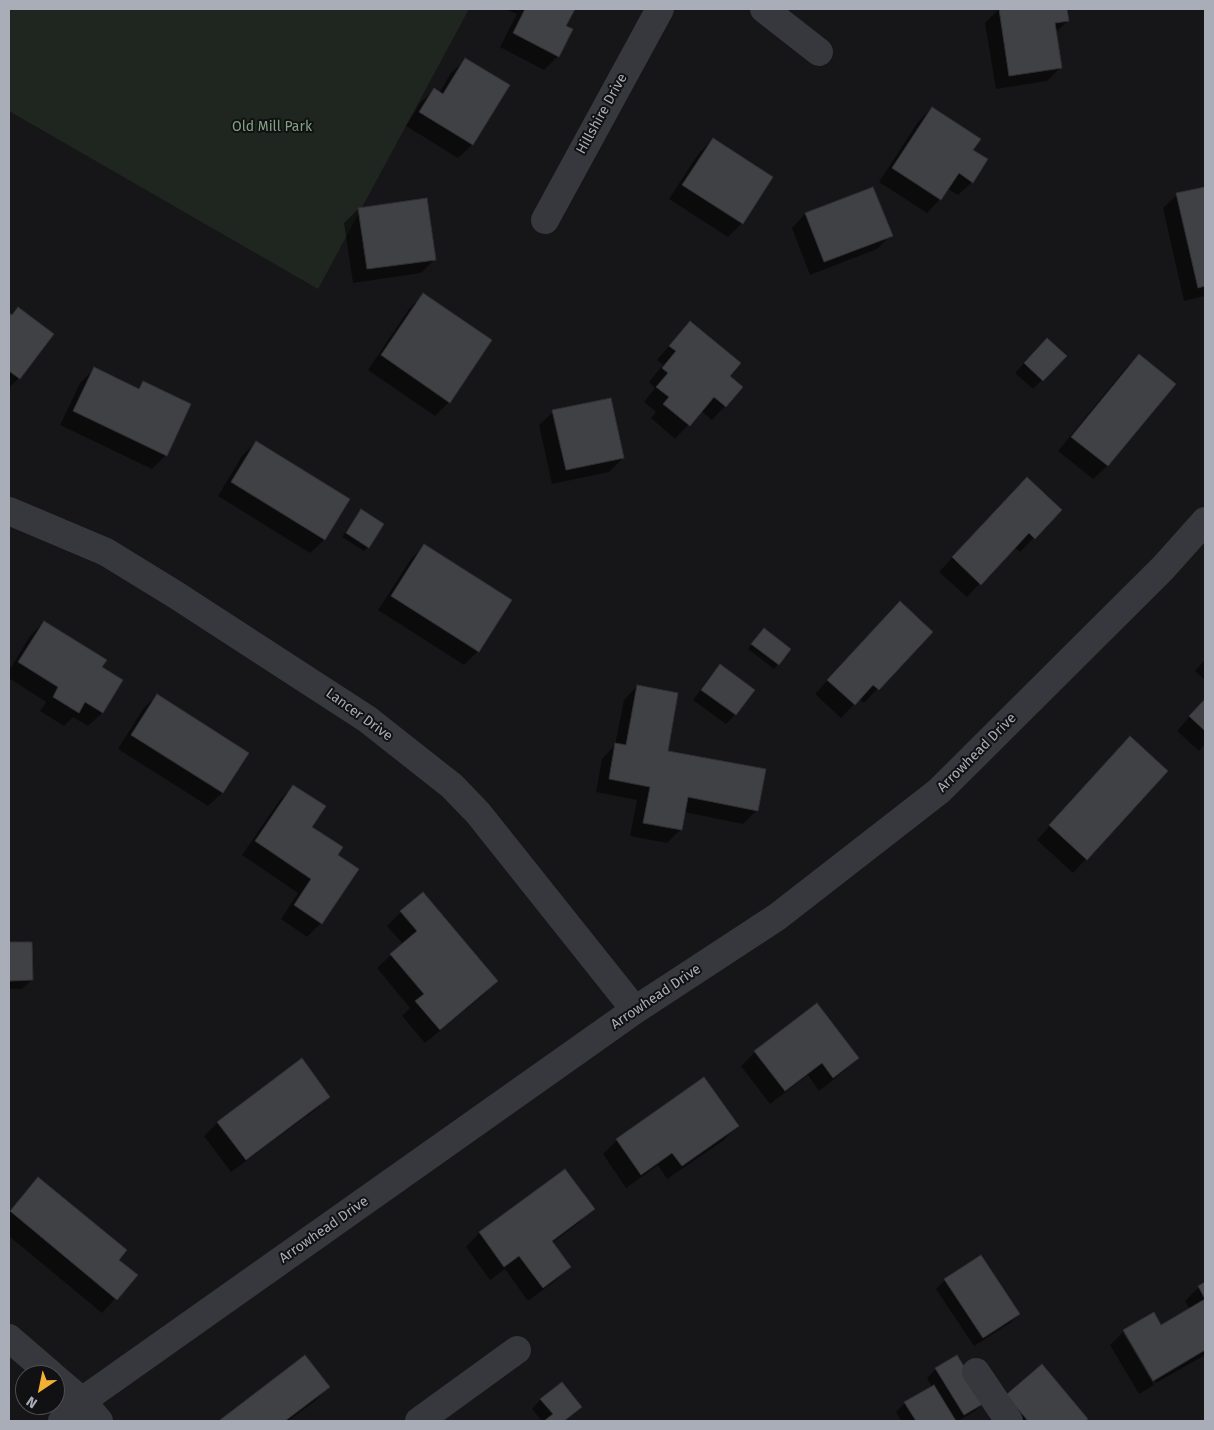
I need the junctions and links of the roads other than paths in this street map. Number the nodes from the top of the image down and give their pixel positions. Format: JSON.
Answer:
{"nodes":[{"id":1,"x":660,"y":9,"type":"edge"},
{"id":2,"x":764,"y":9,"type":"edge"},
{"id":3,"x":819,"y":52,"type":"dead end"},
{"id":4,"x":545,"y":220,"type":"dead end"},
{"id":5,"x":9,"y":511,"type":"edge"},
{"id":6,"x":1205,"y":521,"type":"edge"},
{"id":7,"x":635,"y":1010,"type":"junction"},
{"id":8,"x":9,"y":1338,"type":"edge"},
{"id":9,"x":517,"y":1350,"type":"dead end"},
{"id":10,"x":40,"y":1365,"type":"edge"},
{"id":11,"x":976,"y":1372,"type":"dead end"},
{"id":12,"x":65,"y":1387,"type":"edge"},
{"id":13,"x":82,"y":1401,"type":"junction"},
{"id":14,"x":62,"y":1421,"type":"edge"},
{"id":15,"x":99,"y":1421,"type":"edge"},
{"id":16,"x":419,"y":1421,"type":"edge"},
{"id":17,"x":1008,"y":1421,"type":"edge"}],
"edges":[{"from":1,"to":4,"type":"street","name":"Hillshire Drive"},
{"from":2,"to":3,"type":"street"},
{"from":5,"to":7,"type":"street","name":"Lancer Drive"},
{"from":6,"to":7,"type":"street","name":"Arrowhead Drive"},
{"from":7,"to":13,"type":"street","name":"Arrowhead Drive"},
{"from":8,"to":10,"type":"street"},
{"from":9,"to":16,"type":"street"},
{"from":11,"to":17,"type":"street"},
{"from":12,"to":13,"type":"street"},
{"from":13,"to":14,"type":"street","name":"Arrowhead Drive"},
{"from":13,"to":15,"type":"street"}]}
